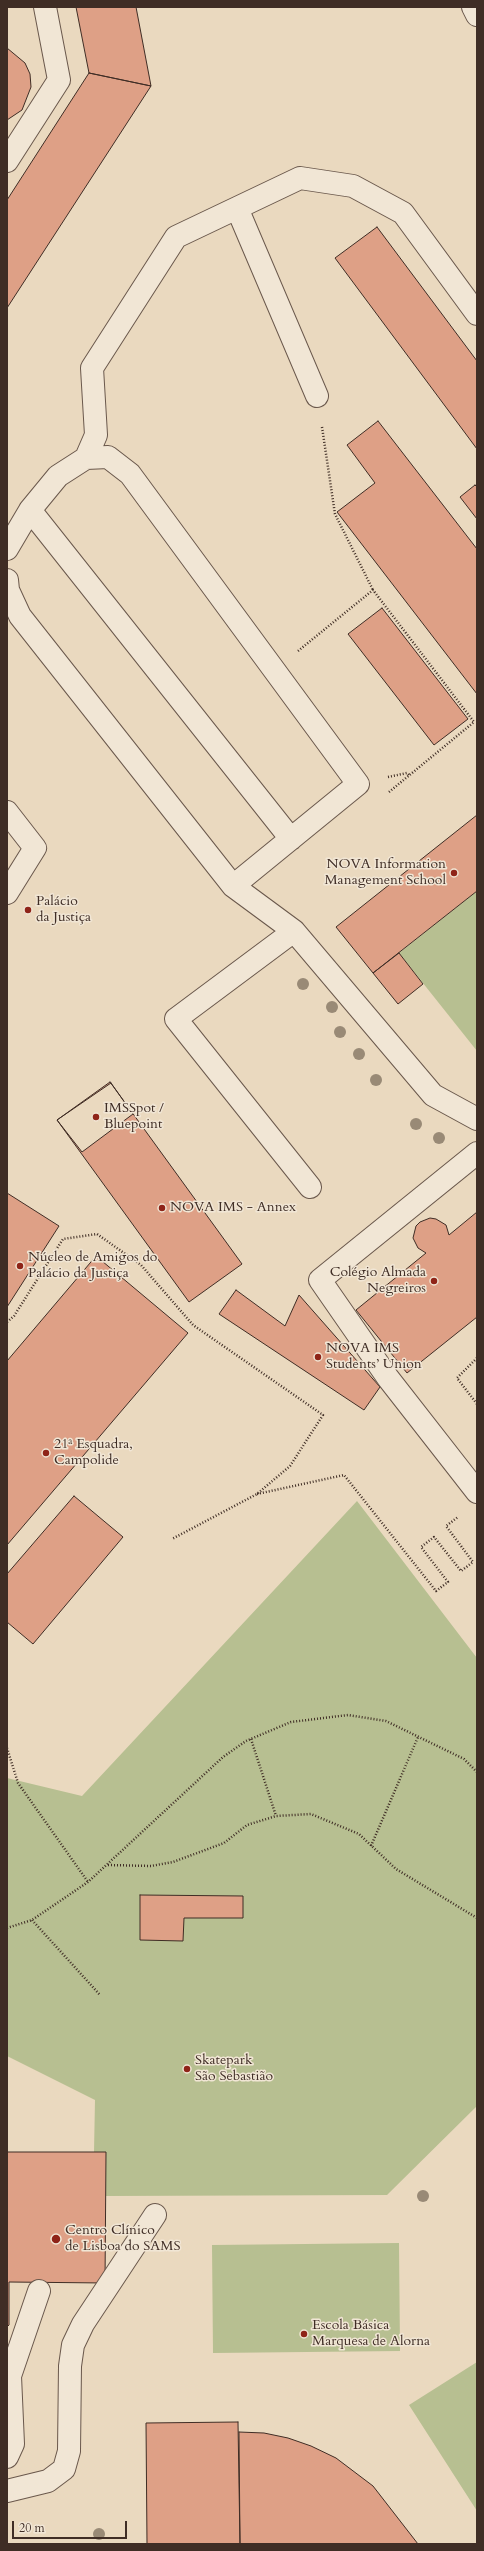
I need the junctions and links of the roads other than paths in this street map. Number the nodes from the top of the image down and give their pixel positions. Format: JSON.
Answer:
{"nodes":[{"id":1,"x":45,"y":7,"type":"edge"},
{"id":2,"x":473,"y":7,"type":"edge"},
{"id":3,"x":477,"y":16,"type":"edge"},
{"id":4,"x":7,"y":161,"type":"edge"},
{"id":5,"x":237,"y":208,"type":"junction"},
{"id":6,"x":477,"y":314,"type":"edge"},
{"id":7,"x":317,"y":396,"type":"road end"},
{"id":8,"x":86,"y":458,"type":"junction"},
{"id":9,"x":30,"y":510,"type":"junction"},
{"id":10,"x":7,"y":549,"type":"edge"},
{"id":11,"x":7,"y":580,"type":"edge"},
{"id":12,"x":7,"y":812,"type":"edge"},
{"id":13,"x":291,"y":839,"type":"junction"},
{"id":14,"x":233,"y":886,"type":"junction"},
{"id":15,"x":7,"y":893,"type":"edge"},
{"id":16,"x":294,"y":931,"type":"junction"},
{"id":17,"x":477,"y":1119,"type":"edge"},
{"id":18,"x":477,"y":1154,"type":"edge"},
{"id":19,"x":310,"y":1188,"type":"dead end"},
{"id":20,"x":477,"y":1492,"type":"edge"},
{"id":21,"x":155,"y":2215,"type":"dead end"},
{"id":22,"x":39,"y":2291,"type":"dead end"},
{"id":23,"x":8,"y":2376,"type":"edge"},
{"id":24,"x":7,"y":2457,"type":"edge"},
{"id":25,"x":7,"y":2491,"type":"edge"}],
"edges":[{"from":1,"to":4,"type":"lane"},
{"from":2,"to":3,"type":"lane"},
{"from":5,"to":6,"type":"lane"},
{"from":5,"to":7,"type":"lane"},
{"from":5,"to":8,"type":"lane"},
{"from":8,"to":9,"type":"lane"},
{"from":8,"to":13,"type":"lane"},
{"from":9,"to":10,"type":"lane"},
{"from":9,"to":13,"type":"lane"},
{"from":11,"to":14,"type":"lane"},
{"from":12,"to":15,"type":"lane"},
{"from":13,"to":14,"type":"lane"},
{"from":14,"to":16,"type":"lane"},
{"from":16,"to":17,"type":"lane"},
{"from":16,"to":19,"type":"lane"},
{"from":18,"to":20,"type":"lane"},
{"from":21,"to":25,"type":"lane"},
{"from":22,"to":23,"type":"lane"},
{"from":23,"to":24,"type":"lane"}]}
